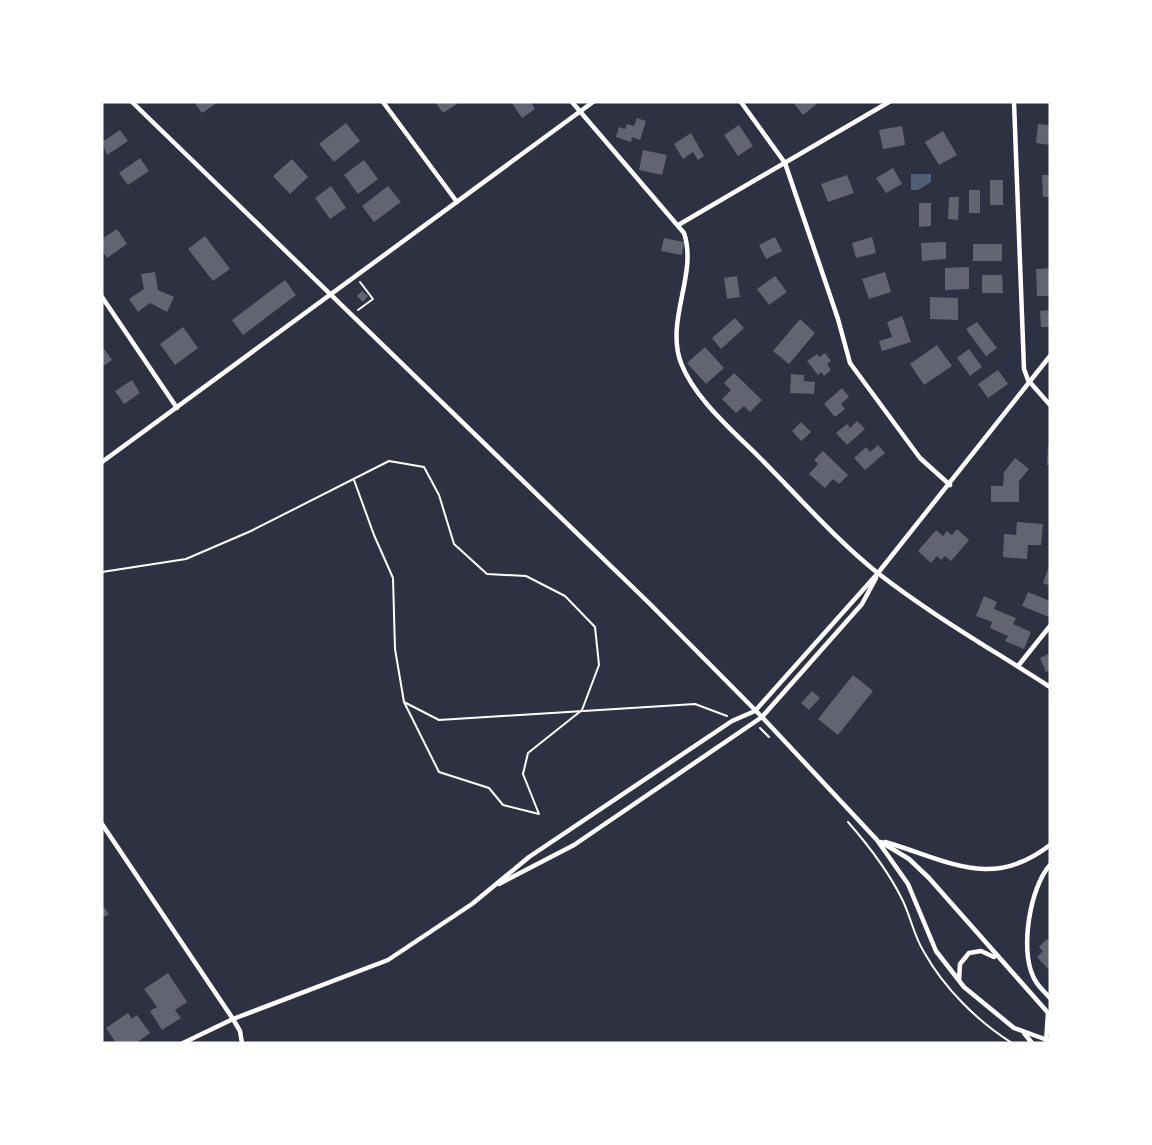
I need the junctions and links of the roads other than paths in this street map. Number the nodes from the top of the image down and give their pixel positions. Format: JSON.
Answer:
{"nodes":[{"id":1,"x":132,"y":102,"type":"edge"},
{"id":2,"x":383,"y":102,"type":"edge"},
{"id":3,"x":572,"y":102,"type":"edge"},
{"id":4,"x":593,"y":102,"type":"edge"},
{"id":5,"x":741,"y":102,"type":"edge"},
{"id":6,"x":889,"y":102,"type":"edge"},
{"id":7,"x":1014,"y":102,"type":"edge"},
{"id":8,"x":579,"y":112,"type":"junction"},
{"id":9,"x":784,"y":163,"type":"junction"},
{"id":10,"x":457,"y":202,"type":"junction"},
{"id":11,"x":680,"y":225,"type":"junction"},
{"id":12,"x":329,"y":294,"type":"junction"},
{"id":13,"x":102,"y":297,"type":"edge"},
{"id":14,"x":1050,"y":356,"type":"edge"},
{"id":15,"x":1029,"y":382,"type":"junction"},
{"id":16,"x":1050,"y":405,"type":"edge"},
{"id":17,"x":177,"y":408,"type":"junction"},
{"id":18,"x":102,"y":462,"type":"edge"},
{"id":19,"x":950,"y":485,"type":"junction"},
{"id":20,"x":878,"y":573,"type":"junction"},
{"id":21,"x":1050,"y":627,"type":"edge"},
{"id":22,"x":1018,"y":666,"type":"junction"},
{"id":23,"x":1050,"y":687,"type":"edge"},
{"id":24,"x":755,"y":711,"type":"junction"},
{"id":25,"x":762,"y":717,"type":"junction"},
{"id":26,"x":102,"y":824,"type":"edge"},
{"id":27,"x":877,"y":840,"type":"junction"},
{"id":28,"x":1050,"y":845,"type":"edge"},
{"id":29,"x":1050,"y":866,"type":"edge"},
{"id":30,"x":491,"y":887,"type":"junction"},
{"id":31,"x":1001,"y":962,"type":"junction"},
{"id":32,"x":960,"y":982,"type":"junction"},
{"id":33,"x":1050,"y":998,"type":"edge"},
{"id":34,"x":1049,"y":1014,"type":"edge"},
{"id":35,"x":233,"y":1019,"type":"junction"},
{"id":36,"x":1024,"y":1033,"type":"junction"},
{"id":37,"x":1047,"y":1041,"type":"edge"},
{"id":38,"x":183,"y":1043,"type":"edge"},
{"id":39,"x":242,"y":1043,"type":"edge"},
{"id":40,"x":1032,"y":1043,"type":"edge"}],
"edges":[{"from":1,"to":12,"type":"street"},
{"from":2,"to":10,"type":"street"},
{"from":3,"to":8,"type":"street"},
{"from":4,"to":8,"type":"street"},
{"from":5,"to":9,"type":"street"},
{"from":6,"to":9,"type":"street"},
{"from":7,"to":15,"type":"street"},
{"from":8,"to":10,"type":"street"},
{"from":8,"to":11,"type":"street"},
{"from":9,"to":11,"type":"street"},
{"from":9,"to":19,"type":"street"},
{"from":10,"to":12,"type":"street"},
{"from":11,"to":20,"type":"street"},
{"from":12,"to":17,"type":"street"},
{"from":12,"to":24,"type":"street"},
{"from":13,"to":17,"type":"street"},
{"from":14,"to":15,"type":"street"},
{"from":15,"to":16,"type":"street"},
{"from":15,"to":19,"type":"street"},
{"from":17,"to":18,"type":"street"},
{"from":19,"to":20,"type":"street"},
{"from":20,"to":22,"type":"street"},
{"from":20,"to":24,"type":"street"},
{"from":20,"to":25,"type":"street"},
{"from":21,"to":22,"type":"street"},
{"from":22,"to":23,"type":"street"},
{"from":24,"to":25,"type":"street"},
{"from":24,"to":30,"type":"street"},
{"from":25,"to":27,"type":"street"},
{"from":25,"to":30,"type":"street"},
{"from":26,"to":35,"type":"street"},
{"from":27,"to":28,"type":"street"},
{"from":27,"to":31,"type":"street"},
{"from":27,"to":32,"type":"street"},
{"from":29,"to":33,"type":"street"},
{"from":30,"to":35,"type":"street"},
{"from":31,"to":32,"type":"street"},
{"from":31,"to":34,"type":"street"},
{"from":32,"to":36,"type":"street"},
{"from":34,"to":37,"type":"street"},
{"from":35,"to":38,"type":"street"},
{"from":35,"to":39,"type":"street"},
{"from":36,"to":37,"type":"street"},
{"from":36,"to":40,"type":"street"}]}
